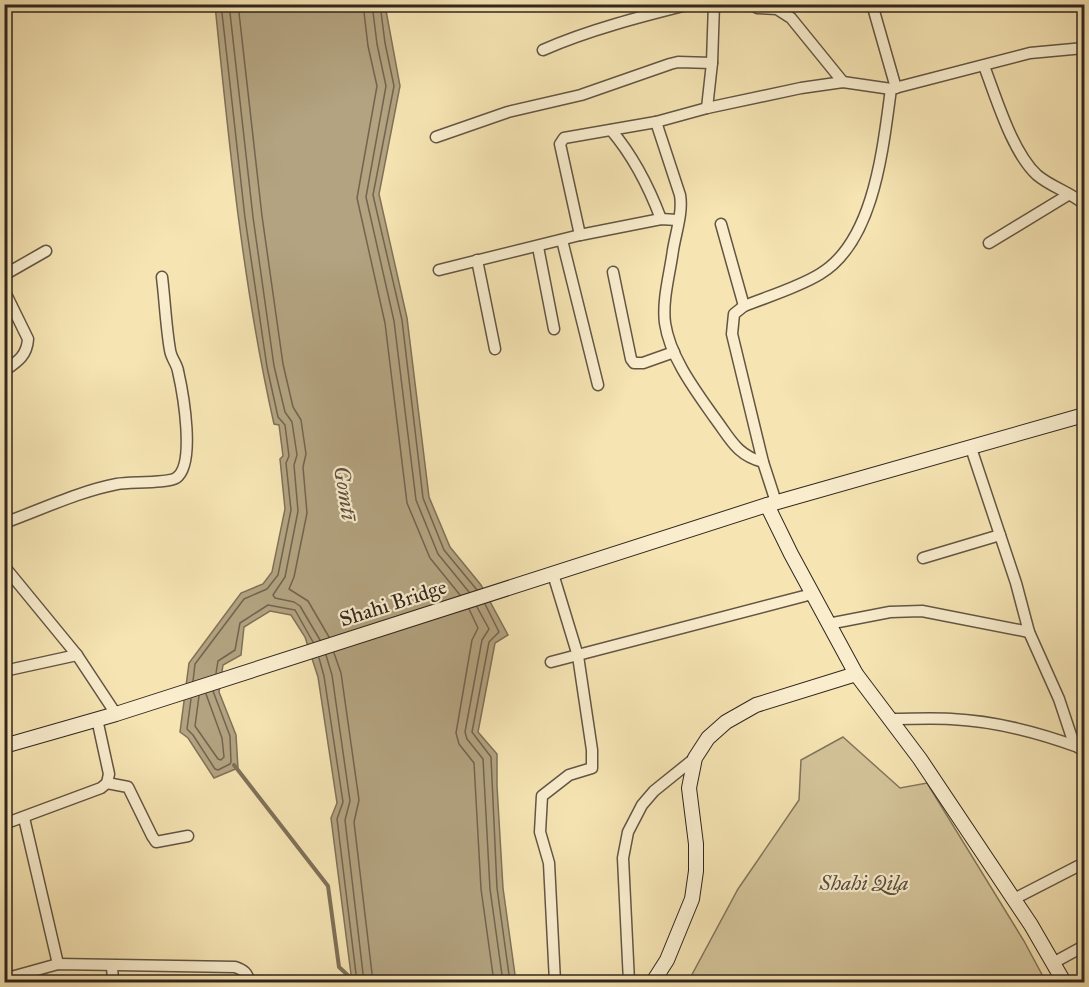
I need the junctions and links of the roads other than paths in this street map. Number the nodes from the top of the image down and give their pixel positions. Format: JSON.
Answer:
{"nodes":[{"id":1,"x":691,"y":4,"type":"edge"},
{"id":2,"x":714,"y":4,"type":"edge"},
{"id":3,"x":872,"y":4,"type":"edge"},
{"id":4,"x":757,"y":8,"type":"dead end"},
{"id":5,"x":1084,"y":48,"type":"edge"},
{"id":6,"x":543,"y":50,"type":"dead end"},
{"id":7,"x":712,"y":63,"type":"junction"},
{"id":8,"x":984,"y":66,"type":"junction"},
{"id":9,"x":843,"y":82,"type":"junction"},
{"id":10,"x":894,"y":88,"type":"junction"},
{"id":11,"x":707,"y":108,"type":"junction"},
{"id":12,"x":656,"y":122,"type":"junction"},
{"id":13,"x":611,"y":130,"type":"junction"},
{"id":14,"x":436,"y":137,"type":"dead end"},
{"id":15,"x":1068,"y":195,"type":"junction"},
{"id":16,"x":1083,"y":199,"type":"edge"},
{"id":17,"x":661,"y":219,"type":"junction"},
{"id":18,"x":678,"y":220,"type":"junction"},
{"id":19,"x":722,"y":224,"type":"dead end"},
{"id":20,"x":580,"y":235,"type":"junction"},
{"id":21,"x":562,"y":240,"type":"junction"},
{"id":22,"x":989,"y":243,"type":"dead end"},
{"id":23,"x":538,"y":247,"type":"junction"},
{"id":24,"x":46,"y":251,"type":"dead end"},
{"id":25,"x":477,"y":260,"type":"junction"},
{"id":26,"x":439,"y":270,"type":"dead end"},
{"id":27,"x":613,"y":272,"type":"dead end"},
{"id":28,"x":4,"y":275,"type":"edge"},
{"id":29,"x":162,"y":278,"type":"dead end"},
{"id":30,"x":4,"y":290,"type":"edge"},
{"id":31,"x":744,"y":306,"type":"junction"},
{"id":32,"x":554,"y":329,"type":"dead end"},
{"id":33,"x":495,"y":349,"type":"dead end"},
{"id":34,"x":674,"y":352,"type":"junction"},
{"id":35,"x":4,"y":371,"type":"edge"},
{"id":36,"x":598,"y":385,"type":"dead end"},
{"id":37,"x":1084,"y":415,"type":"edge"},
{"id":38,"x":971,"y":448,"type":"junction"},
{"id":39,"x":763,"y":462,"type":"junction"},
{"id":40,"x":772,"y":503,"type":"junction"},
{"id":41,"x":4,"y":523,"type":"edge"},
{"id":42,"x":1000,"y":535,"type":"junction"},
{"id":43,"x":923,"y":558,"type":"dead end"},
{"id":44,"x":4,"y":566,"type":"edge"},
{"id":45,"x":553,"y":574,"type":"junction"},
{"id":46,"x":812,"y":594,"type":"junction"},
{"id":47,"x":828,"y":624,"type":"junction"},
{"id":48,"x":1029,"y":632,"type":"junction"},
{"id":49,"x":76,"y":655,"type":"junction"},
{"id":50,"x":578,"y":656,"type":"junction"},
{"id":51,"x":551,"y":662,"type":"dead end"},
{"id":52,"x":4,"y":671,"type":"edge"},
{"id":53,"x":856,"y":674,"type":"junction"},
{"id":54,"x":116,"y":714,"type":"junction"},
{"id":55,"x":97,"y":719,"type":"junction"},
{"id":56,"x":891,"y":719,"type":"junction"},
{"id":57,"x":4,"y":746,"type":"edge"},
{"id":58,"x":1081,"y":750,"type":"edge"},
{"id":59,"x":695,"y":758,"type":"junction"},
{"id":60,"x":107,"y":783,"type":"junction"},
{"id":61,"x":24,"y":818,"type":"junction"},
{"id":62,"x":4,"y":824,"type":"edge"},
{"id":63,"x":188,"y":836,"type":"dead end"},
{"id":64,"x":1084,"y":863,"type":"edge"},
{"id":65,"x":1014,"y":899,"type":"junction"},
{"id":66,"x":1084,"y":946,"type":"edge"},
{"id":67,"x":1053,"y":963,"type":"junction"},
{"id":68,"x":58,"y":964,"type":"junction"},
{"id":69,"x":112,"y":966,"type":"junction"},
{"id":70,"x":4,"y":979,"type":"edge"},
{"id":71,"x":113,"y":982,"type":"edge"},
{"id":72,"x":249,"y":982,"type":"edge"},
{"id":73,"x":555,"y":982,"type":"edge"},
{"id":74,"x":629,"y":982,"type":"edge"},
{"id":75,"x":653,"y":982,"type":"edge"},
{"id":76,"x":1064,"y":982,"type":"edge"}],
"edges":[{"from":1,"to":6,"type":"street"},
{"from":2,"to":7,"type":"street"},
{"from":3,"to":10,"type":"street"},
{"from":4,"to":9,"type":"street"},
{"from":5,"to":8,"type":"street"},
{"from":7,"to":11,"type":"street"},
{"from":7,"to":14,"type":"street"},
{"from":8,"to":10,"type":"street"},
{"from":8,"to":15,"type":"street"},
{"from":9,"to":10,"type":"street"},
{"from":9,"to":11,"type":"street"},
{"from":10,"to":31,"type":"street"},
{"from":11,"to":12,"type":"street"},
{"from":12,"to":13,"type":"street"},
{"from":12,"to":18,"type":"street"},
{"from":13,"to":17,"type":"street"},
{"from":13,"to":20,"type":"street"},
{"from":15,"to":16,"type":"street"},
{"from":15,"to":22,"type":"street"},
{"from":17,"to":18,"type":"street"},
{"from":17,"to":20,"type":"street"},
{"from":18,"to":34,"type":"street"},
{"from":19,"to":31,"type":"street"},
{"from":20,"to":21,"type":"street"},
{"from":21,"to":23,"type":"street"},
{"from":21,"to":36,"type":"street"},
{"from":23,"to":25,"type":"street"},
{"from":23,"to":32,"type":"street"},
{"from":24,"to":28,"type":"street"},
{"from":25,"to":26,"type":"street"},
{"from":25,"to":33,"type":"street"},
{"from":27,"to":34,"type":"street"},
{"from":29,"to":41,"type":"street"},
{"from":30,"to":35,"type":"street"},
{"from":31,"to":39,"type":"street"},
{"from":34,"to":39,"type":"street"},
{"from":37,"to":38,"type":"street","name":"Shahi Bridge"},
{"from":38,"to":40,"type":"street","name":"Shahi Bridge"},
{"from":38,"to":42,"type":"street"},
{"from":39,"to":40,"type":"street"},
{"from":40,"to":45,"type":"street","name":"Shahi Bridge"},
{"from":40,"to":46,"type":"street"},
{"from":42,"to":43,"type":"street"},
{"from":42,"to":48,"type":"street"},
{"from":44,"to":49,"type":"street"},
{"from":45,"to":50,"type":"street"},
{"from":45,"to":54,"type":"street","name":"Shahi Bridge"},
{"from":46,"to":47,"type":"street"},
{"from":46,"to":50,"type":"street"},
{"from":47,"to":48,"type":"street"},
{"from":47,"to":53,"type":"street"},
{"from":48,"to":58,"type":"street"},
{"from":49,"to":52,"type":"street"},
{"from":49,"to":54,"type":"street"},
{"from":50,"to":51,"type":"street"},
{"from":50,"to":73,"type":"street"},
{"from":53,"to":56,"type":"street"},
{"from":53,"to":59,"type":"street"},
{"from":54,"to":55,"type":"street","name":"Shahi Bridge"},
{"from":55,"to":57,"type":"street","name":"Shahi Bridge"},
{"from":55,"to":60,"type":"street"},
{"from":56,"to":58,"type":"street"},
{"from":56,"to":65,"type":"street"},
{"from":59,"to":74,"type":"street"},
{"from":59,"to":75,"type":"street"},
{"from":60,"to":61,"type":"street"},
{"from":60,"to":63,"type":"street"},
{"from":61,"to":62,"type":"street"},
{"from":61,"to":68,"type":"street"},
{"from":64,"to":65,"type":"street"},
{"from":65,"to":67,"type":"street"},
{"from":66,"to":67,"type":"street"},
{"from":67,"to":76,"type":"street"},
{"from":68,"to":69,"type":"street"},
{"from":68,"to":70,"type":"street"},
{"from":69,"to":71,"type":"street"},
{"from":69,"to":72,"type":"street"}]}
